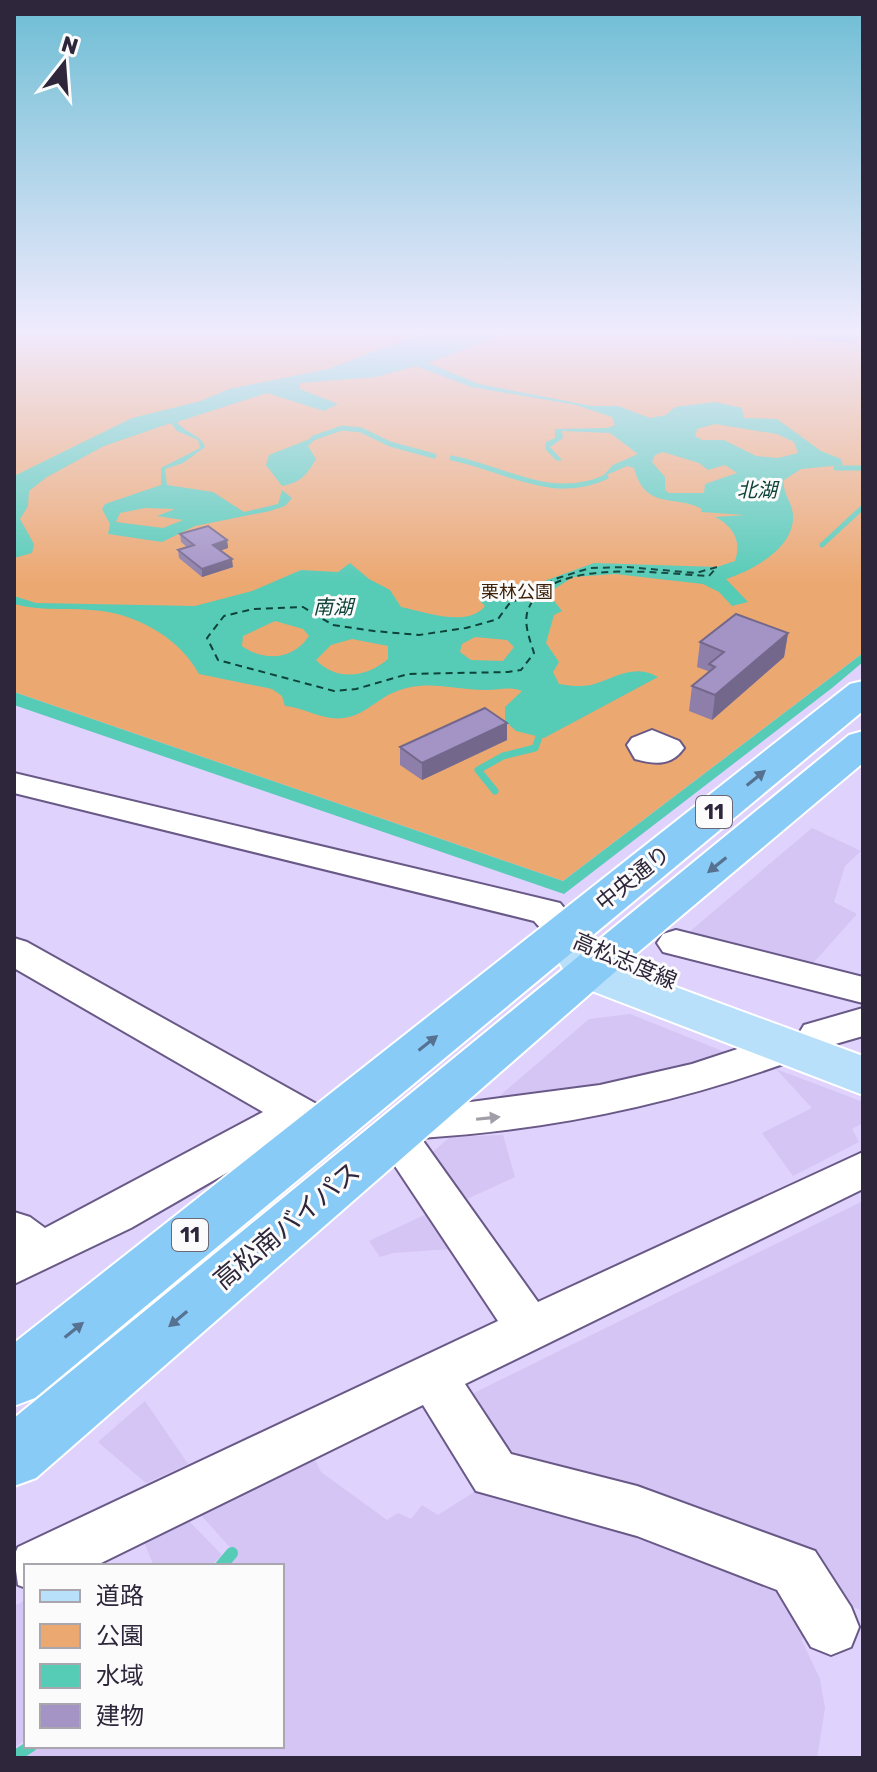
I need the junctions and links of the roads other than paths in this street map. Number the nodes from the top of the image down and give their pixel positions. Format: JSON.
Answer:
{"nodes":[{"id":1,"x":863,"y":692,"type":"edge"},
{"id":2,"x":863,"y":743,"type":"edge"},
{"id":3,"x":14,"y":783,"type":"edge"},
{"id":4,"x":676,"y":943,"type":"dead end"},
{"id":5,"x":14,"y":951,"type":"edge"},
{"id":6,"x":581,"y":964,"type":"junction"},
{"id":7,"x":863,"y":990,"type":"edge"},
{"id":8,"x":863,"y":1022,"type":"edge"},
{"id":9,"x":800,"y":1042,"type":"junction"},
{"id":10,"x":863,"y":1052,"type":"edge"},
{"id":11,"x":863,"y":1076,"type":"edge"},
{"id":12,"x":323,"y":1127,"type":"junction"},
{"id":13,"x":403,"y":1130,"type":"junction"},
{"id":14,"x":863,"y":1169,"type":"edge"},
{"id":15,"x":23,"y":1249,"type":"edge"},
{"id":16,"x":530,"y":1329,"type":"junction"},
{"id":17,"x":432,"y":1375,"type":"junction"},
{"id":18,"x":14,"y":1379,"type":"edge"},
{"id":19,"x":14,"y":1457,"type":"edge"},
{"id":20,"x":41,"y":1564,"type":"edge"},
{"id":21,"x":831,"y":1627,"type":"dead end"}],
"edges":[{"from":6,"to":1,"type":"highway","name":"中央通り","number":"11","one_way":true},
{"from":2,"to":6,"type":"highway","name":"中央通り","number":"11","one_way":true},
{"from":3,"to":6,"type":"street"},
{"from":4,"to":7,"type":"street"},
{"from":5,"to":12,"type":"street"},
{"from":6,"to":9,"type":"main road","name":"高松志度線"},
{"from":12,"to":6,"type":"highway","name":"中央通り","number":"11","one_way":true},
{"from":6,"to":13,"type":"highway","name":"高松南バイパス","number":"11"},
{"from":8,"to":9,"type":"street"},
{"from":9,"to":10,"type":"main road","name":"高松志度線"},
{"from":9,"to":11,"type":"main road","name":"高松志度線"},
{"from":13,"to":9,"type":"street","one_way":true},
{"from":12,"to":15,"type":"street"},
{"from":18,"to":12,"type":"highway","number":"11","one_way":true},
{"from":13,"to":16,"type":"street"},
{"from":13,"to":19,"type":"highway","name":"高松南バイパス","number":"11","one_way":true},
{"from":14,"to":16,"type":"street"},
{"from":16,"to":17,"type":"street"},
{"from":17,"to":20,"type":"street"},
{"from":17,"to":21,"type":"street"}]}
